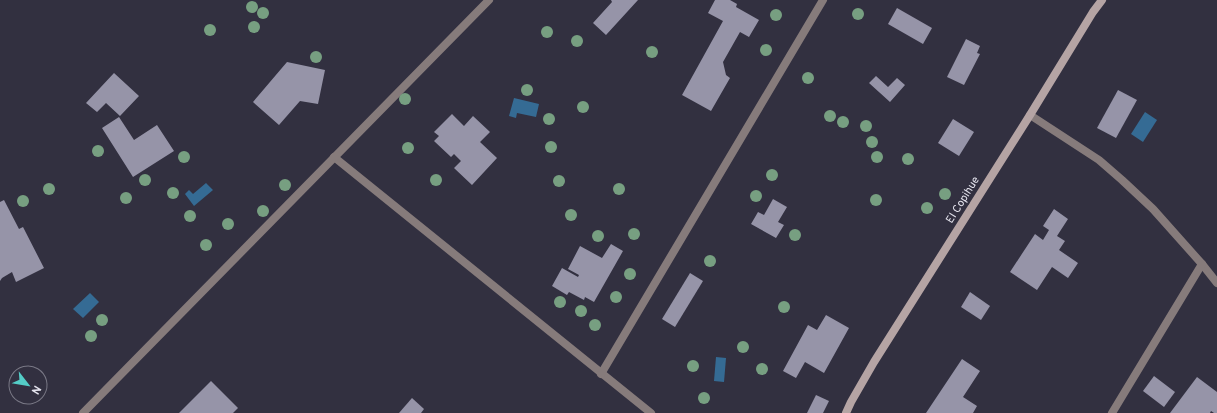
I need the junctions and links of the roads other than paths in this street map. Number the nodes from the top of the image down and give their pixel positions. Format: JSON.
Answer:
{"nodes":[{"id":1,"x":489,"y":0,"type":"edge"},
{"id":2,"x":824,"y":0,"type":"edge"},
{"id":3,"x":1102,"y":0,"type":"edge"},
{"id":4,"x":1030,"y":115,"type":"junction"},
{"id":5,"x":334,"y":157,"type":"junction"},
{"id":6,"x":1202,"y":264,"type":"junction"},
{"id":7,"x":1217,"y":283,"type":"edge"},
{"id":8,"x":602,"y":374,"type":"junction"},
{"id":9,"x":83,"y":413,"type":"edge"},
{"id":10,"x":651,"y":413,"type":"edge"},
{"id":11,"x":846,"y":413,"type":"edge"},
{"id":12,"x":1112,"y":413,"type":"edge"}],
"edges":[{"from":1,"to":5,"type":"street"},
{"from":2,"to":8,"type":"street"},
{"from":3,"to":4,"type":"main road","name":"El Copihue"},
{"from":4,"to":6,"type":"street"},
{"from":4,"to":11,"type":"main road","name":"El Copihue"},
{"from":5,"to":8,"type":"street"},
{"from":5,"to":9,"type":"street"},
{"from":6,"to":7,"type":"street"},
{"from":6,"to":12,"type":"street"},
{"from":8,"to":10,"type":"street"}]}
